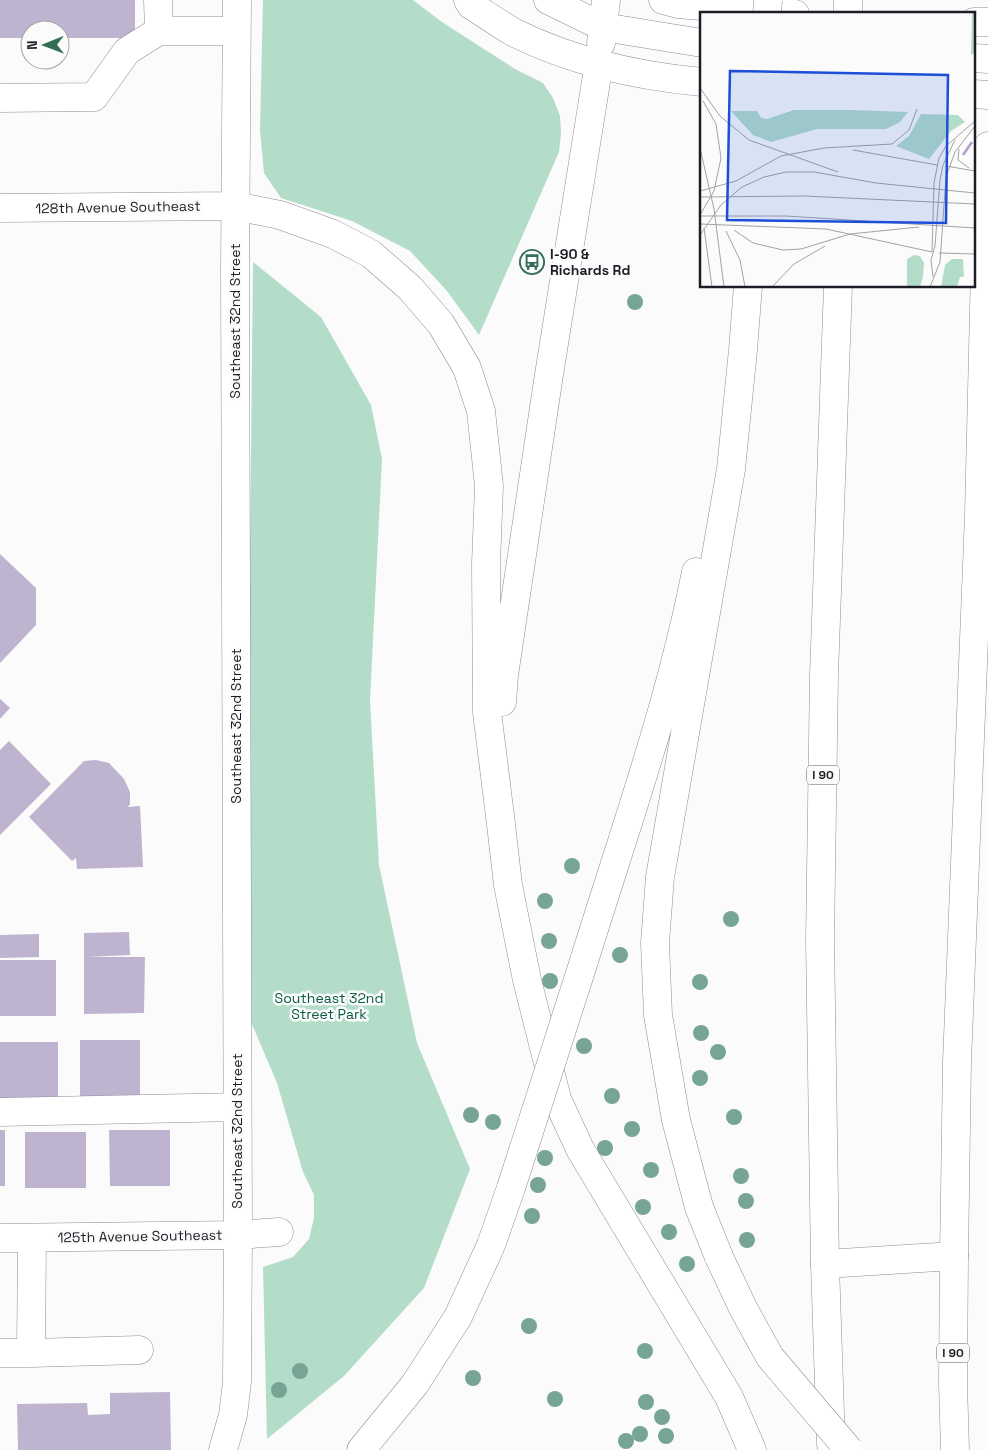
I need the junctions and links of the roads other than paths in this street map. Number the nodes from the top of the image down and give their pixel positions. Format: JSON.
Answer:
{"nodes":[{"id":1,"x":158,"y":0,"type":"edge"},
{"id":2,"x":237,"y":0,"type":"edge"},
{"id":3,"x":468,"y":0,"type":"edge"},
{"id":4,"x":548,"y":0,"type":"edge"},
{"id":5,"x":606,"y":0,"type":"edge"},
{"id":6,"x":663,"y":0,"type":"edge"},
{"id":7,"x":772,"y":12,"type":"edge"},
{"id":8,"x":603,"y":27,"type":"junction"},
{"id":9,"x":158,"y":31,"type":"junction"},
{"id":10,"x":236,"y":31,"type":"junction"},
{"id":11,"x":700,"y":44,"type":"edge"},
{"id":12,"x":599,"y":63,"type":"junction"},
{"id":13,"x":700,"y":82,"type":"edge"},
{"id":14,"x":0,"y":98,"type":"edge"},
{"id":15,"x":988,"y":151,"type":"edge"},
{"id":16,"x":235,"y":206,"type":"junction"},
{"id":17,"x":0,"y":208,"type":"edge"},
{"id":18,"x":748,"y":288,"type":"edge"},
{"id":19,"x":838,"y":288,"type":"edge"},
{"id":20,"x":743,"y":350,"type":"junction"},
{"id":21,"x":500,"y":816,"type":"junction"},
{"id":22,"x":236,"y":1107,"type":"junction"},
{"id":23,"x":0,"y":1112,"type":"edge"},
{"id":24,"x":279,"y":1232,"type":"dead end"},
{"id":25,"x":238,"y":1235,"type":"junction"},
{"id":26,"x":0,"y":1238,"type":"edge"},
{"id":27,"x":32,"y":1238,"type":"junction"},
{"id":28,"x":954,"y":1256,"type":"junction"},
{"id":29,"x":825,"y":1264,"type":"junction"},
{"id":30,"x":139,"y":1350,"type":"dead end"},
{"id":31,"x":0,"y":1353,"type":"edge"},
{"id":32,"x":31,"y":1353,"type":"junction"},
{"id":33,"x":223,"y":1450,"type":"edge"},
{"id":34,"x":361,"y":1450,"type":"edge"},
{"id":35,"x":752,"y":1450,"type":"edge"},
{"id":36,"x":832,"y":1450,"type":"edge"},
{"id":37,"x":849,"y":1450,"type":"edge"},
{"id":38,"x":955,"y":1450,"type":"edge"}],
"edges":[{"from":1,"to":9,"type":"main road"},
{"from":2,"to":10,"type":"main road","name":"Southeast 32nd Street"},
{"from":3,"to":12,"type":"main road"},
{"from":4,"to":8,"type":"main road"},
{"from":5,"to":8,"type":"main road"},
{"from":6,"to":7,"type":"main road"},
{"from":8,"to":11,"type":"main road"},
{"from":8,"to":12,"type":"main road"},
{"from":9,"to":10,"type":"main road"},
{"from":9,"to":14,"type":"main road"},
{"from":10,"to":16,"type":"main road","name":"Southeast 32nd Street"},
{"from":12,"to":13,"type":"main road"},
{"from":12,"to":21,"type":"main road"},
{"from":15,"to":28,"type":"main road","number":"I 90"},
{"from":16,"to":17,"type":"main road","name":"128th Avenue Southeast"},
{"from":16,"to":21,"type":"main road","name":"128th Avenue Southeast"},
{"from":16,"to":22,"type":"main road","name":"Southeast 32nd Street"},
{"from":18,"to":20,"type":"main road"},
{"from":19,"to":29,"type":"main road","number":"I 90"},
{"from":20,"to":34,"type":"main road","bridge":true},
{"from":20,"to":37,"type":"main road","bridge":true},
{"from":21,"to":35,"type":"main road"},
{"from":22,"to":23,"type":"main road"},
{"from":22,"to":25,"type":"main road","name":"Southeast 32nd Street"},
{"from":24,"to":25,"type":"main road","name":"125th Avenue Southeast"},
{"from":25,"to":27,"type":"main road","name":"125th Avenue Southeast"},
{"from":25,"to":33,"type":"main road","name":"Southeast 32nd Street"},
{"from":26,"to":27,"type":"main road","name":"125th Avenue Southeast"},
{"from":27,"to":32,"type":"main road"},
{"from":28,"to":29,"type":"main road"},
{"from":28,"to":38,"type":"main road","number":"I 90"},
{"from":29,"to":36,"type":"main road","number":"I 90"},
{"from":30,"to":32,"type":"main road"},
{"from":31,"to":32,"type":"main road"}]}
